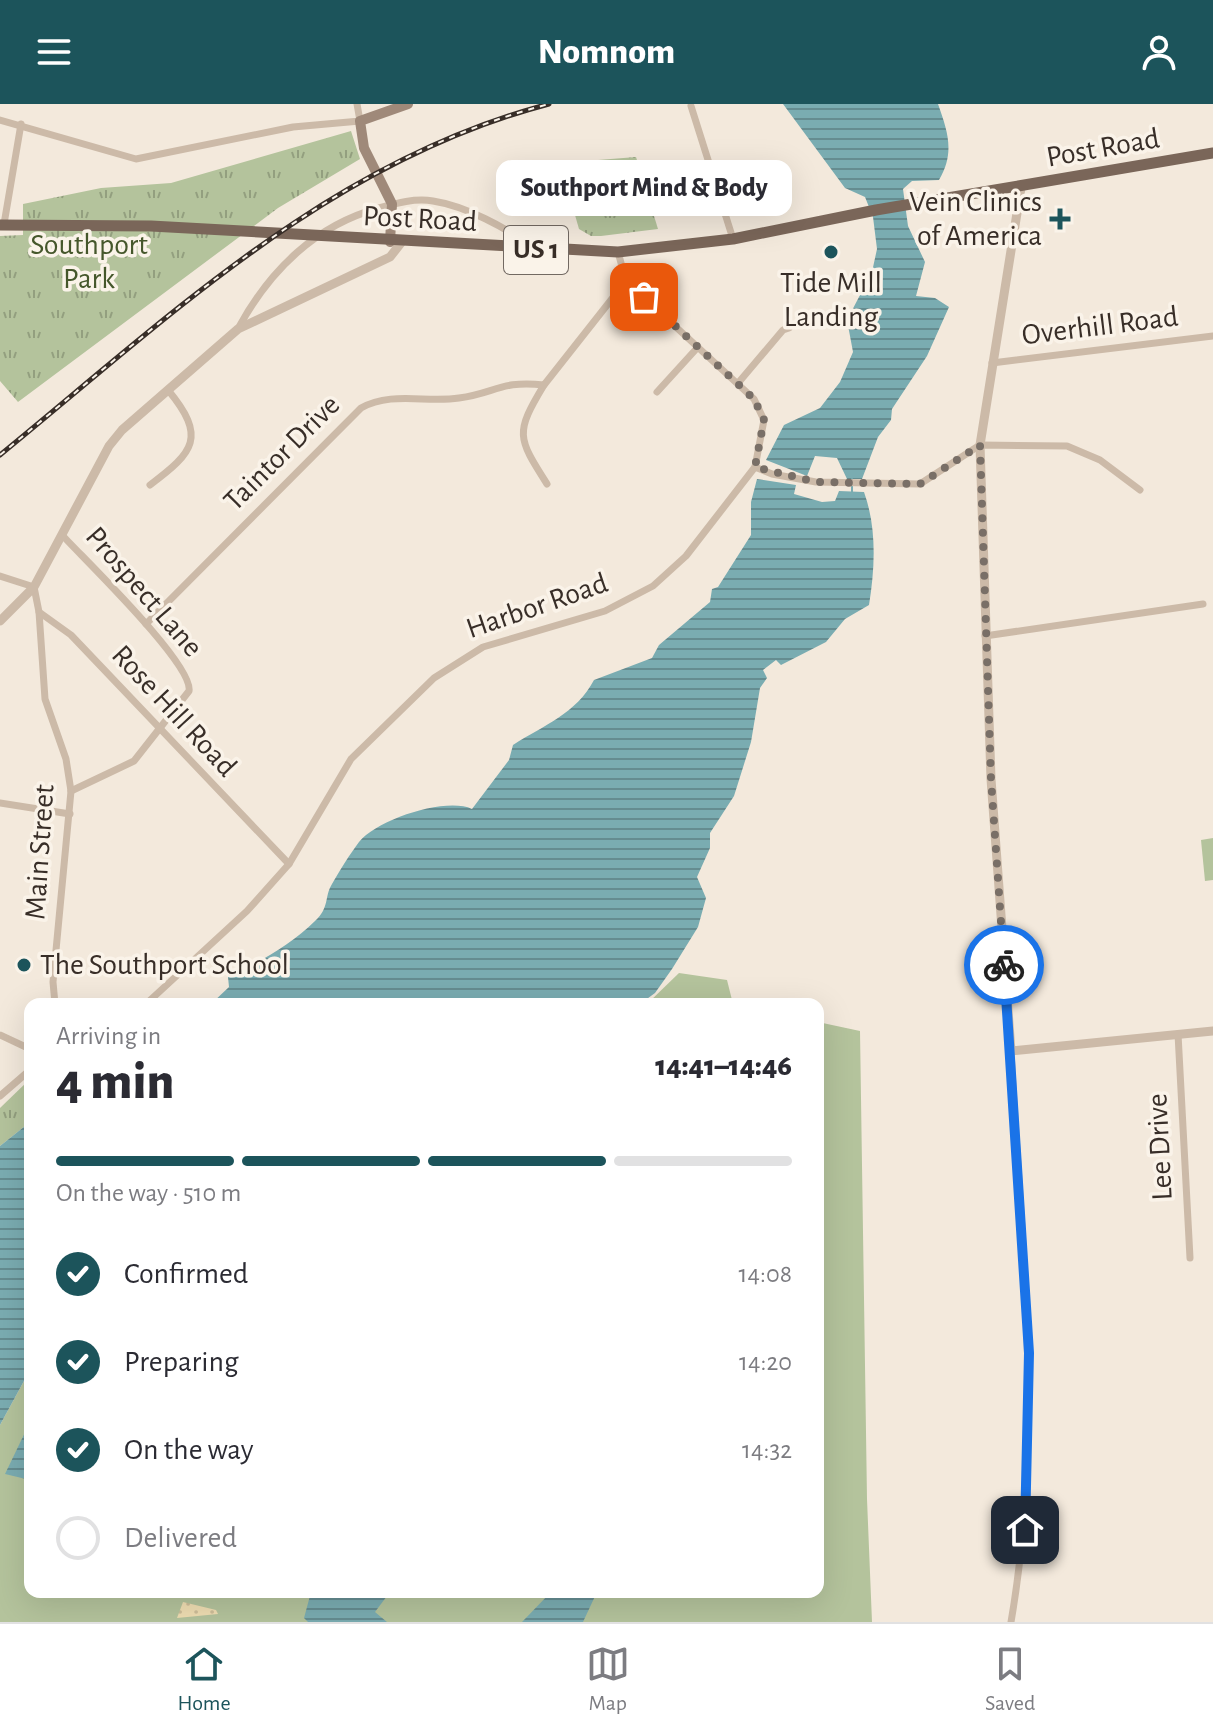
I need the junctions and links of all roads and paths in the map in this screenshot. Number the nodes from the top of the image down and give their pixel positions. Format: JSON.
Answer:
{"nodes":[{"id":1,"x":357,"y":104,"type":"edge"},
{"id":2,"x":408,"y":104,"type":"edge"},
{"id":3,"x":691,"y":106,"type":"edge"},
{"id":4,"x":0,"y":120,"type":"edge"},
{"id":5,"x":360,"y":121,"type":"junction"},
{"id":6,"x":21,"y":124,"type":"junction"},
{"id":7,"x":1213,"y":153,"type":"edge"},
{"id":8,"x":1021,"y":188,"type":"junction"},
{"id":9,"x":392,"y":204,"type":"junction"},
{"id":10,"x":2,"y":225,"type":"edge"},
{"id":11,"x":733,"y":239,"type":"junction"},
{"id":12,"x":396,"y":242,"type":"junction"},
{"id":13,"x":538,"y":250,"type":"junction"},
{"id":14,"x":618,"y":252,"type":"junction"},
{"id":15,"x":626,"y":281,"type":"junction"},
{"id":16,"x":789,"y":328,"type":"dead end"},
{"id":17,"x":238,"y":329,"type":"junction"},
{"id":18,"x":1213,"y":336,"type":"edge"},
{"id":19,"x":698,"y":347,"type":"junction"},
{"id":20,"x":992,"y":363,"type":"junction"},
{"id":21,"x":739,"y":382,"type":"junction"},
{"id":22,"x":544,"y":385,"type":"junction"},
{"id":23,"x":168,"y":390,"type":"junction"},
{"id":24,"x":657,"y":392,"type":"dead end"},
{"id":25,"x":980,"y":445,"type":"junction"},
{"id":26,"x":755,"y":467,"type":"junction"},
{"id":27,"x":547,"y":484,"type":"dead end"},
{"id":28,"x":150,"y":485,"type":"dead end"},
{"id":29,"x":1140,"y":490,"type":"dead end"},
{"id":30,"x":63,"y":536,"type":"junction"},
{"id":31,"x":0,"y":576,"type":"edge"},
{"id":32,"x":34,"y":587,"type":"junction"},
{"id":33,"x":1203,"y":604,"type":"dead end"},
{"id":34,"x":39,"y":612,"type":"junction"},
{"id":35,"x":0,"y":621,"type":"edge"},
{"id":36,"x":146,"y":624,"type":"junction"},
{"id":37,"x":985,"y":636,"type":"junction"},
{"id":38,"x":159,"y":729,"type":"junction"},
{"id":39,"x":71,"y":791,"type":"junction"},
{"id":40,"x":0,"y":803,"type":"edge"},
{"id":41,"x":70,"y":814,"type":"junction"},
{"id":42,"x":289,"y":864,"type":"junction"},
{"id":43,"x":54,"y":998,"type":"edge"},
{"id":44,"x":153,"y":998,"type":"edge"},
{"id":45,"x":1213,"y":1031,"type":"edge"},
{"id":46,"x":1178,"y":1034,"type":"junction"},
{"id":47,"x":0,"y":1035,"type":"edge"},
{"id":48,"x":24,"y":1046,"type":"edge"},
{"id":49,"x":1011,"y":1051,"type":"junction"},
{"id":50,"x":24,"y":1075,"type":"edge"},
{"id":51,"x":0,"y":1096,"type":"edge"},
{"id":52,"x":1190,"y":1258,"type":"dead end"},
{"id":53,"x":1011,"y":1622,"type":"edge"}],
"edges":[{"from":1,"to":5,"type":"street"},
{"from":2,"to":5,"type":"main road"},
{"from":3,"to":11,"type":"street"},
{"from":4,"to":6,"type":"street"},
{"from":5,"to":6,"type":"street"},
{"from":5,"to":9,"type":"main road"},
{"from":6,"to":10,"type":"street"},
{"from":7,"to":8,"type":"main road","name":"Post Road","number":"US 1"},
{"from":8,"to":11,"type":"main road","name":"Post Road","number":"US 1"},
{"from":8,"to":20,"type":"street"},
{"from":9,"to":12,"type":"main road"},
{"from":9,"to":13,"type":"street"},
{"from":9,"to":17,"type":"street"},
{"from":10,"to":12,"type":"main road","name":"Post Road","number":"US 1"},
{"from":11,"to":14,"type":"main road","name":"Post Road","number":"US 1"},
{"from":12,"to":13,"type":"main road","name":"Post Road","number":"US 1"},
{"from":12,"to":17,"type":"street"},
{"from":13,"to":14,"type":"main road","name":"Post Road","number":"US 1"},
{"from":14,"to":15,"type":"street"},
{"from":15,"to":19,"type":"street"},
{"from":15,"to":22,"type":"street"},
{"from":16,"to":21,"type":"street"},
{"from":17,"to":23,"type":"street"},
{"from":18,"to":20,"type":"street","name":"Overhill Road"},
{"from":19,"to":21,"type":"street"},
{"from":19,"to":24,"type":"street"},
{"from":20,"to":25,"type":"street"},
{"from":21,"to":26,"type":"street"},
{"from":22,"to":27,"type":"street"},
{"from":22,"to":36,"type":"street","name":"Taintor Drive"},
{"from":23,"to":28,"type":"street"},
{"from":23,"to":30,"type":"street"},
{"from":25,"to":26,"type":"street"},
{"from":25,"to":29,"type":"street"},
{"from":25,"to":37,"type":"street"},
{"from":26,"to":42,"type":"street","name":"Harbor Road"},
{"from":30,"to":32,"type":"street"},
{"from":30,"to":36,"type":"street","name":"Prospect Lane"},
{"from":31,"to":32,"type":"street"},
{"from":32,"to":34,"type":"street"},
{"from":32,"to":35,"type":"street"},
{"from":33,"to":37,"type":"street"},
{"from":34,"to":38,"type":"street","name":"Rose Hill Road"},
{"from":34,"to":39,"type":"street","name":"Main Street"},
{"from":36,"to":38,"type":"street","name":"Prospect Lane"},
{"from":37,"to":49,"type":"street"},
{"from":38,"to":39,"type":"street"},
{"from":38,"to":42,"type":"street","name":"Rose Hill Road"},
{"from":39,"to":41,"type":"street","name":"Main Street"},
{"from":40,"to":41,"type":"street"},
{"from":41,"to":43,"type":"street","name":"Main Street"},
{"from":42,"to":44,"type":"street","name":"Harbor Road"},
{"from":45,"to":46,"type":"street"},
{"from":46,"to":49,"type":"street"},
{"from":46,"to":52,"type":"street","name":"Lee Drive"},
{"from":47,"to":48,"type":"street"},
{"from":49,"to":53,"type":"street"},
{"from":50,"to":51,"type":"street"}]}
